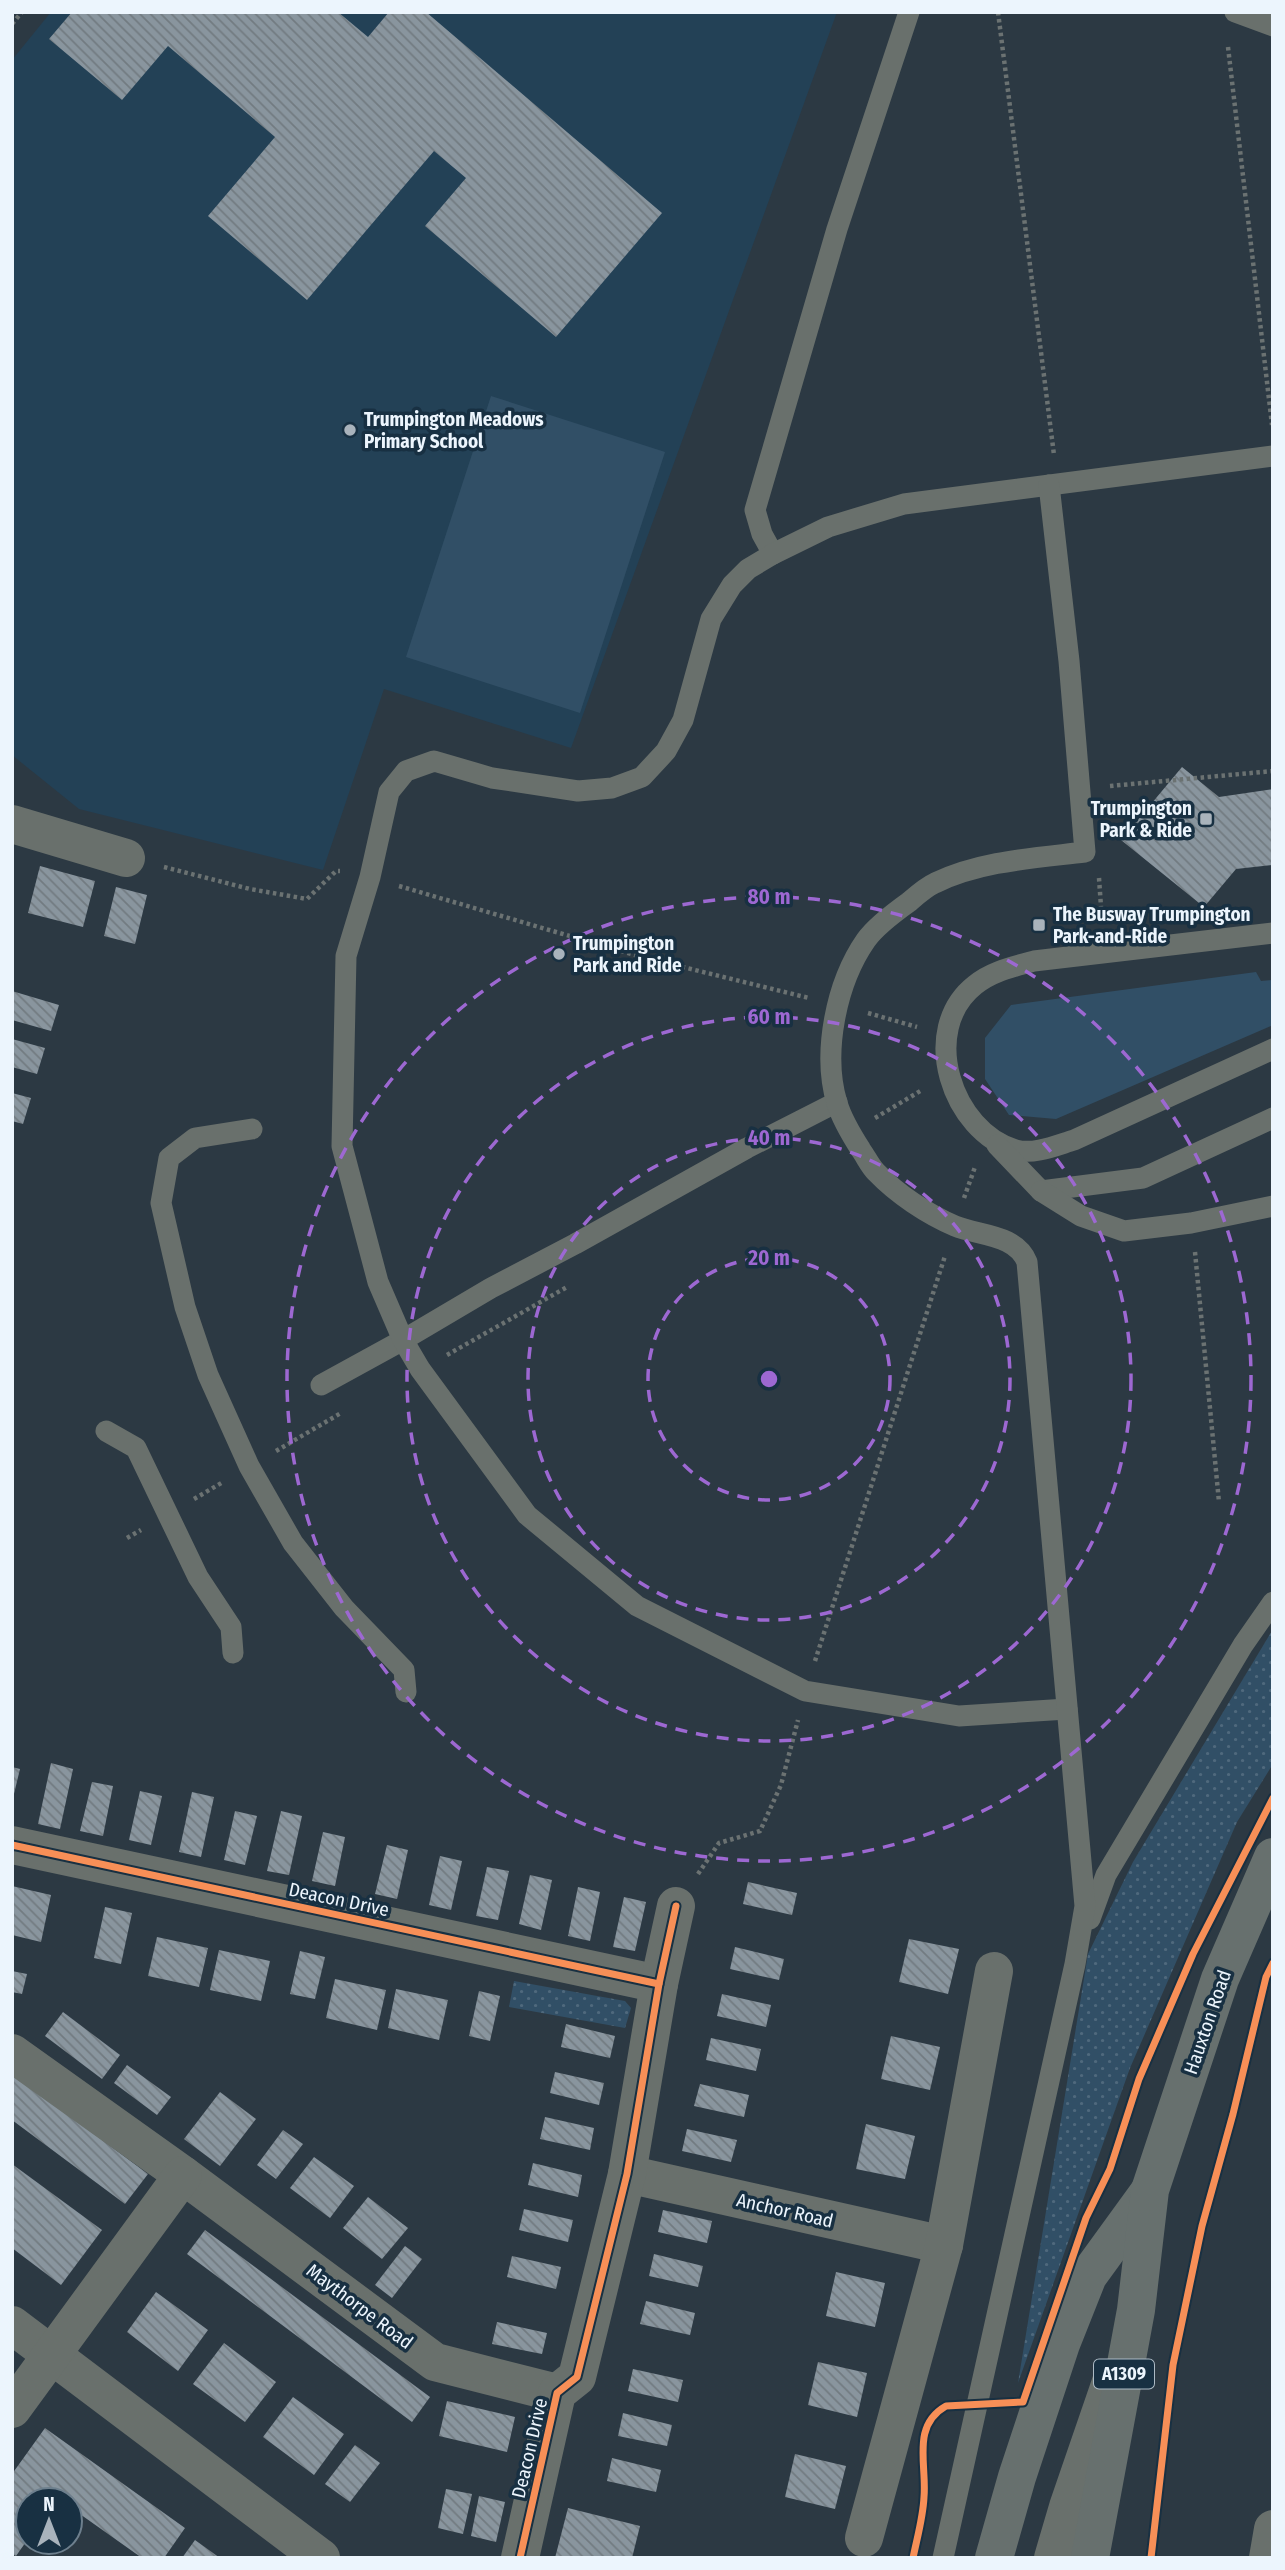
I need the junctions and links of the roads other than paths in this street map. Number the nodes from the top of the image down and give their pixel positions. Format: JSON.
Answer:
{"nodes":[{"id":1,"x":909,"y":12,"type":"edge"},
{"id":2,"x":1235,"y":12,"type":"edge"},
{"id":3,"x":1273,"y":26,"type":"edge"},
{"id":4,"x":1273,"y":456,"type":"edge"},
{"id":5,"x":1049,"y":485,"type":"junction"},
{"id":6,"x":773,"y":554,"type":"junction"},
{"id":7,"x":12,"y":824,"type":"edge"},
{"id":8,"x":126,"y":858,"type":"road end"},
{"id":9,"x":1273,"y":933,"type":"edge"},
{"id":10,"x":1273,"y":1049,"type":"edge"},
{"id":11,"x":837,"y":1102,"type":"junction"},
{"id":12,"x":1273,"y":1118,"type":"edge"},
{"id":13,"x":252,"y":1129,"type":"dead end"},
{"id":14,"x":991,"y":1140,"type":"junction"},
{"id":15,"x":1041,"y":1191,"type":"junction"},
{"id":16,"x":1273,"y":1206,"type":"edge"},
{"id":17,"x":404,"y":1340,"type":"junction"},
{"id":18,"x":321,"y":1385,"type":"dead end"},
{"id":19,"x":106,"y":1431,"type":"dead end"},
{"id":20,"x":1273,"y":1602,"type":"edge"},
{"id":21,"x":233,"y":1653,"type":"dead end"},
{"id":22,"x":405,"y":1692,"type":"dead end"},
{"id":23,"x":1067,"y":1709,"type":"junction"},
{"id":24,"x":12,"y":1845,"type":"edge"},
{"id":25,"x":1273,"y":1857,"type":"edge"},
{"id":26,"x":676,"y":1906,"type":"road end"},
{"id":27,"x":1075,"y":1964,"type":"junction"},
{"id":28,"x":994,"y":1971,"type":"dead end"},
{"id":29,"x":659,"y":1984,"type":"junction"},
{"id":30,"x":12,"y":2053,"type":"edge"},
{"id":31,"x":627,"y":2174,"type":"junction"},
{"id":32,"x":183,"y":2175,"type":"junction"},
{"id":33,"x":1150,"y":2190,"type":"junction"},
{"id":34,"x":944,"y":2245,"type":"junction"},
{"id":35,"x":1136,"y":2310,"type":"junction"},
{"id":36,"x":12,"y":2325,"type":"edge"},
{"id":37,"x":52,"y":2354,"type":"junction"},
{"id":38,"x":557,"y":2393,"type":"junction"},
{"id":39,"x":12,"y":2409,"type":"edge"},
{"id":40,"x":1273,"y":2529,"type":"edge"},
{"id":41,"x":864,"y":2538,"type":"dead end"},
{"id":42,"x":321,"y":2558,"type":"edge"},
{"id":43,"x":520,"y":2558,"type":"edge"},
{"id":44,"x":943,"y":2558,"type":"edge"},
{"id":45,"x":994,"y":2558,"type":"edge"},
{"id":46,"x":1053,"y":2558,"type":"edge"},
{"id":47,"x":1090,"y":2558,"type":"edge"},
{"id":48,"x":1268,"y":2558,"type":"edge"}],
"edges":[{"from":1,"to":6,"type":"lane"},
{"from":2,"to":3,"type":"lane"},
{"from":4,"to":5,"type":"lane"},
{"from":5,"to":6,"type":"lane"},
{"from":5,"to":11,"type":"lane"},
{"from":6,"to":17,"type":"lane"},
{"from":7,"to":8,"type":"street"},
{"from":9,"to":14,"type":"lane"},
{"from":10,"to":14,"type":"lane"},
{"from":11,"to":17,"type":"lane"},
{"from":11,"to":23,"type":"lane"},
{"from":12,"to":15,"type":"lane"},
{"from":13,"to":22,"type":"lane"},
{"from":14,"to":15,"type":"lane"},
{"from":15,"to":16,"type":"lane"},
{"from":17,"to":18,"type":"lane"},
{"from":17,"to":23,"type":"lane"},
{"from":19,"to":21,"type":"lane"},
{"from":20,"to":27,"type":"lane"},
{"from":23,"to":27,"type":"lane"},
{"from":24,"to":29,"type":"street","name":"Deacon Drive"},
{"from":25,"to":33,"type":"main road","name":"Hauxton Road","number":"A1309"},
{"from":26,"to":29,"type":"street","name":"Deacon Drive"},
{"from":27,"to":44,"type":"lane"},
{"from":28,"to":34,"type":"street"},
{"from":29,"to":31,"type":"street","name":"Deacon Drive"},
{"from":30,"to":32,"type":"street","name":"Maythorpe Road"},
{"from":31,"to":34,"type":"street","name":"Anchor Road"},
{"from":31,"to":38,"type":"street","name":"Deacon Drive"},
{"from":32,"to":37,"type":"street"},
{"from":32,"to":38,"type":"street","name":"Maythorpe Road"},
{"from":33,"to":35,"type":"main road","number":"A1309"},
{"from":33,"to":45,"type":"main road","number":"A1309"},
{"from":34,"to":41,"type":"street"},
{"from":35,"to":46,"type":"street"},
{"from":35,"to":47,"type":"main road","number":"A1309"},
{"from":36,"to":37,"type":"street"},
{"from":37,"to":39,"type":"street"},
{"from":37,"to":42,"type":"street"},
{"from":38,"to":43,"type":"street","name":"Deacon Drive"},
{"from":40,"to":48,"type":"street"}]}
